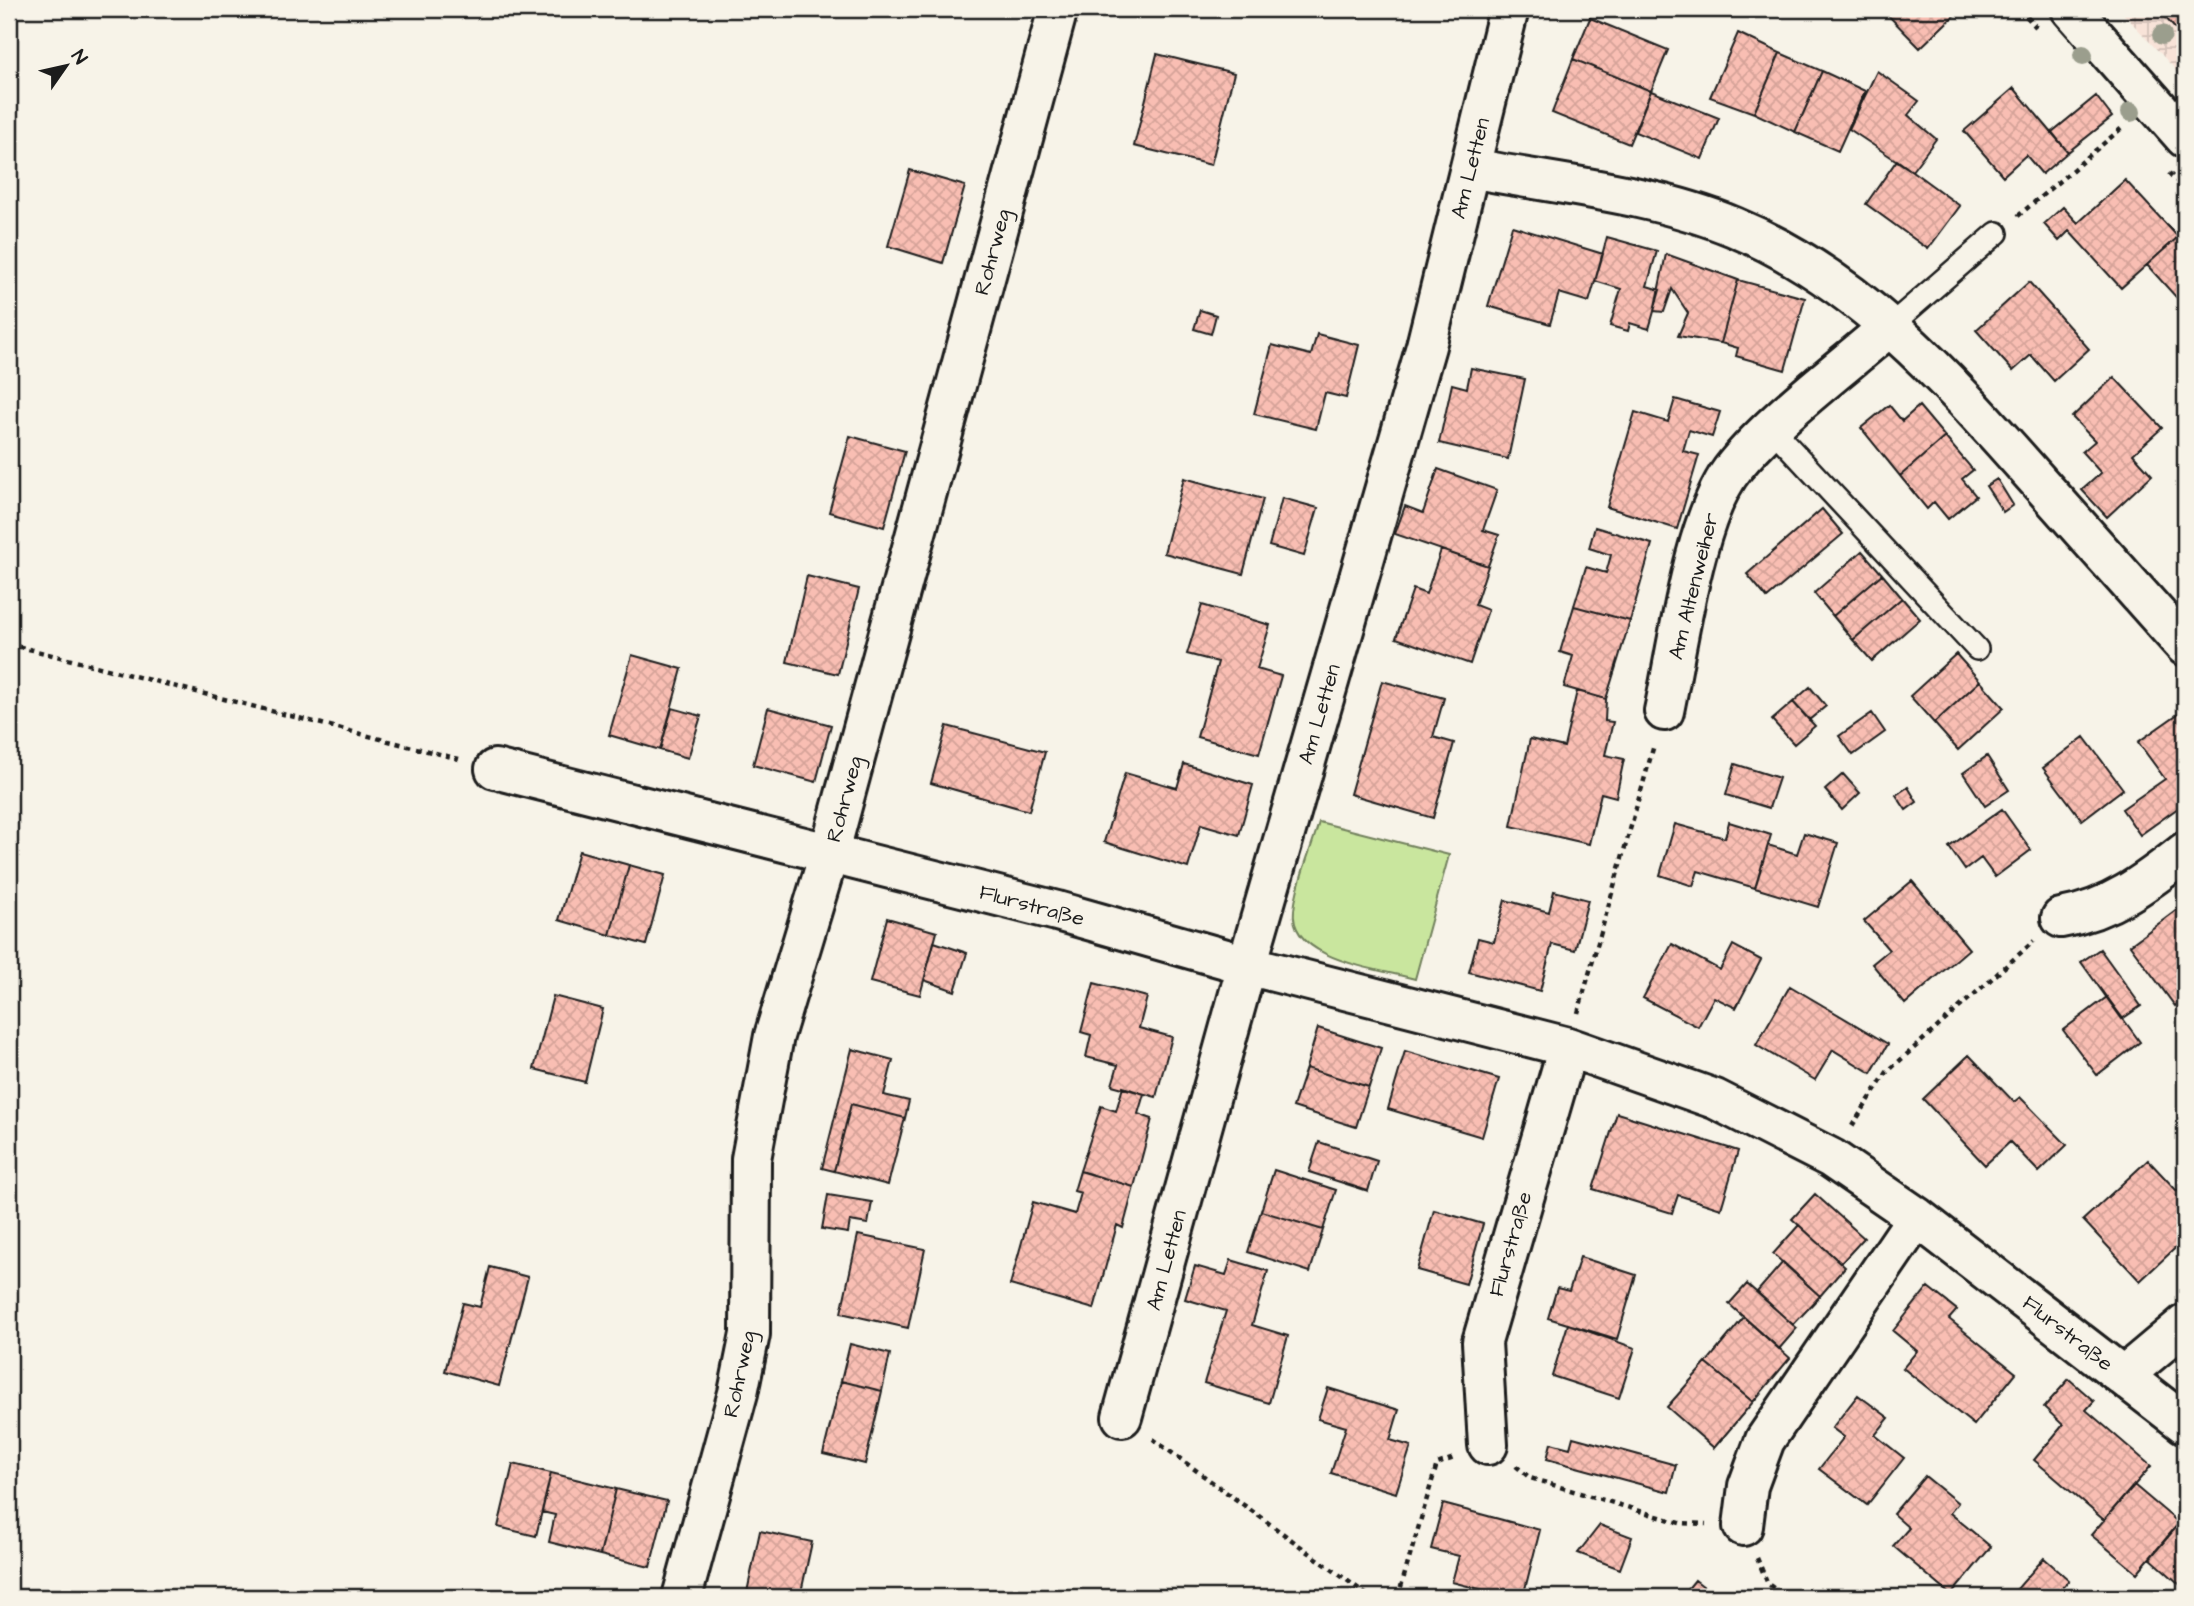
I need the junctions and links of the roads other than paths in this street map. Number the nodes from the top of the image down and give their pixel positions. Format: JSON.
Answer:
{"nodes":[{"id":1,"x":1058,"y":9,"type":"edge"},
{"id":2,"x":1509,"y":9,"type":"edge"},
{"id":3,"x":2071,"y":9,"type":"edge"},
{"id":4,"x":2185,"y":138,"type":"edge"},
{"id":5,"x":1471,"y":168,"type":"junction"},
{"id":6,"x":1997,"y":233,"type":"road end"},
{"id":7,"x":1890,"y":326,"type":"junction"},
{"id":8,"x":1772,"y":429,"type":"junction"},
{"id":9,"x":2185,"y":646,"type":"edge"},
{"id":10,"x":1977,"y":649,"type":"dead end"},
{"id":11,"x":1664,"y":711,"type":"road end"},
{"id":12,"x":495,"y":769,"type":"road end"},
{"id":13,"x":2185,"y":852,"type":"edge"},
{"id":14,"x":830,"y":854,"type":"junction"},
{"id":15,"x":2061,"y":918,"type":"road end"},
{"id":16,"x":1247,"y":965,"type":"junction"},
{"id":17,"x":1568,"y":1047,"type":"junction"},
{"id":18,"x":1917,"y":1217,"type":"junction"},
{"id":19,"x":2185,"y":1324,"type":"edge"},
{"id":20,"x":2123,"y":1376,"type":"junction"},
{"id":21,"x":1122,"y":1417,"type":"road end"},
{"id":22,"x":2185,"y":1424,"type":"edge"},
{"id":23,"x":1488,"y":1445,"type":"road end"},
{"id":24,"x":1743,"y":1526,"type":"road end"},
{"id":25,"x":682,"y":1597,"type":"edge"}],
"edges":[{"from":1,"to":14,"type":"street","name":"Rohrweg"},
{"from":2,"to":5,"type":"street","name":"Am Letten"},
{"from":3,"to":4,"type":"street"},
{"from":5,"to":7,"type":"street"},
{"from":5,"to":16,"type":"street","name":"Am Letten"},
{"from":6,"to":7,"type":"lane"},
{"from":7,"to":8,"type":"street","name":"Am Altenweiher"},
{"from":7,"to":9,"type":"street"},
{"from":8,"to":10,"type":"lane"},
{"from":8,"to":11,"type":"street","name":"Am Altenweiher"},
{"from":12,"to":14,"type":"street","name":"Flurstraße"},
{"from":13,"to":15,"type":"street"},
{"from":14,"to":16,"type":"street","name":"Flurstraße"},
{"from":14,"to":25,"type":"street","name":"Rohrweg"},
{"from":16,"to":17,"type":"street","name":"Flurstraße"},
{"from":16,"to":21,"type":"street","name":"Am Letten"},
{"from":17,"to":18,"type":"street","name":"Flurstraße"},
{"from":17,"to":23,"type":"street","name":"Flurstraße"},
{"from":18,"to":20,"type":"street","name":"Flurstraße"},
{"from":18,"to":24,"type":"street"},
{"from":19,"to":20,"type":"street"},
{"from":20,"to":22,"type":"street","name":"Flurstraße"}]}
